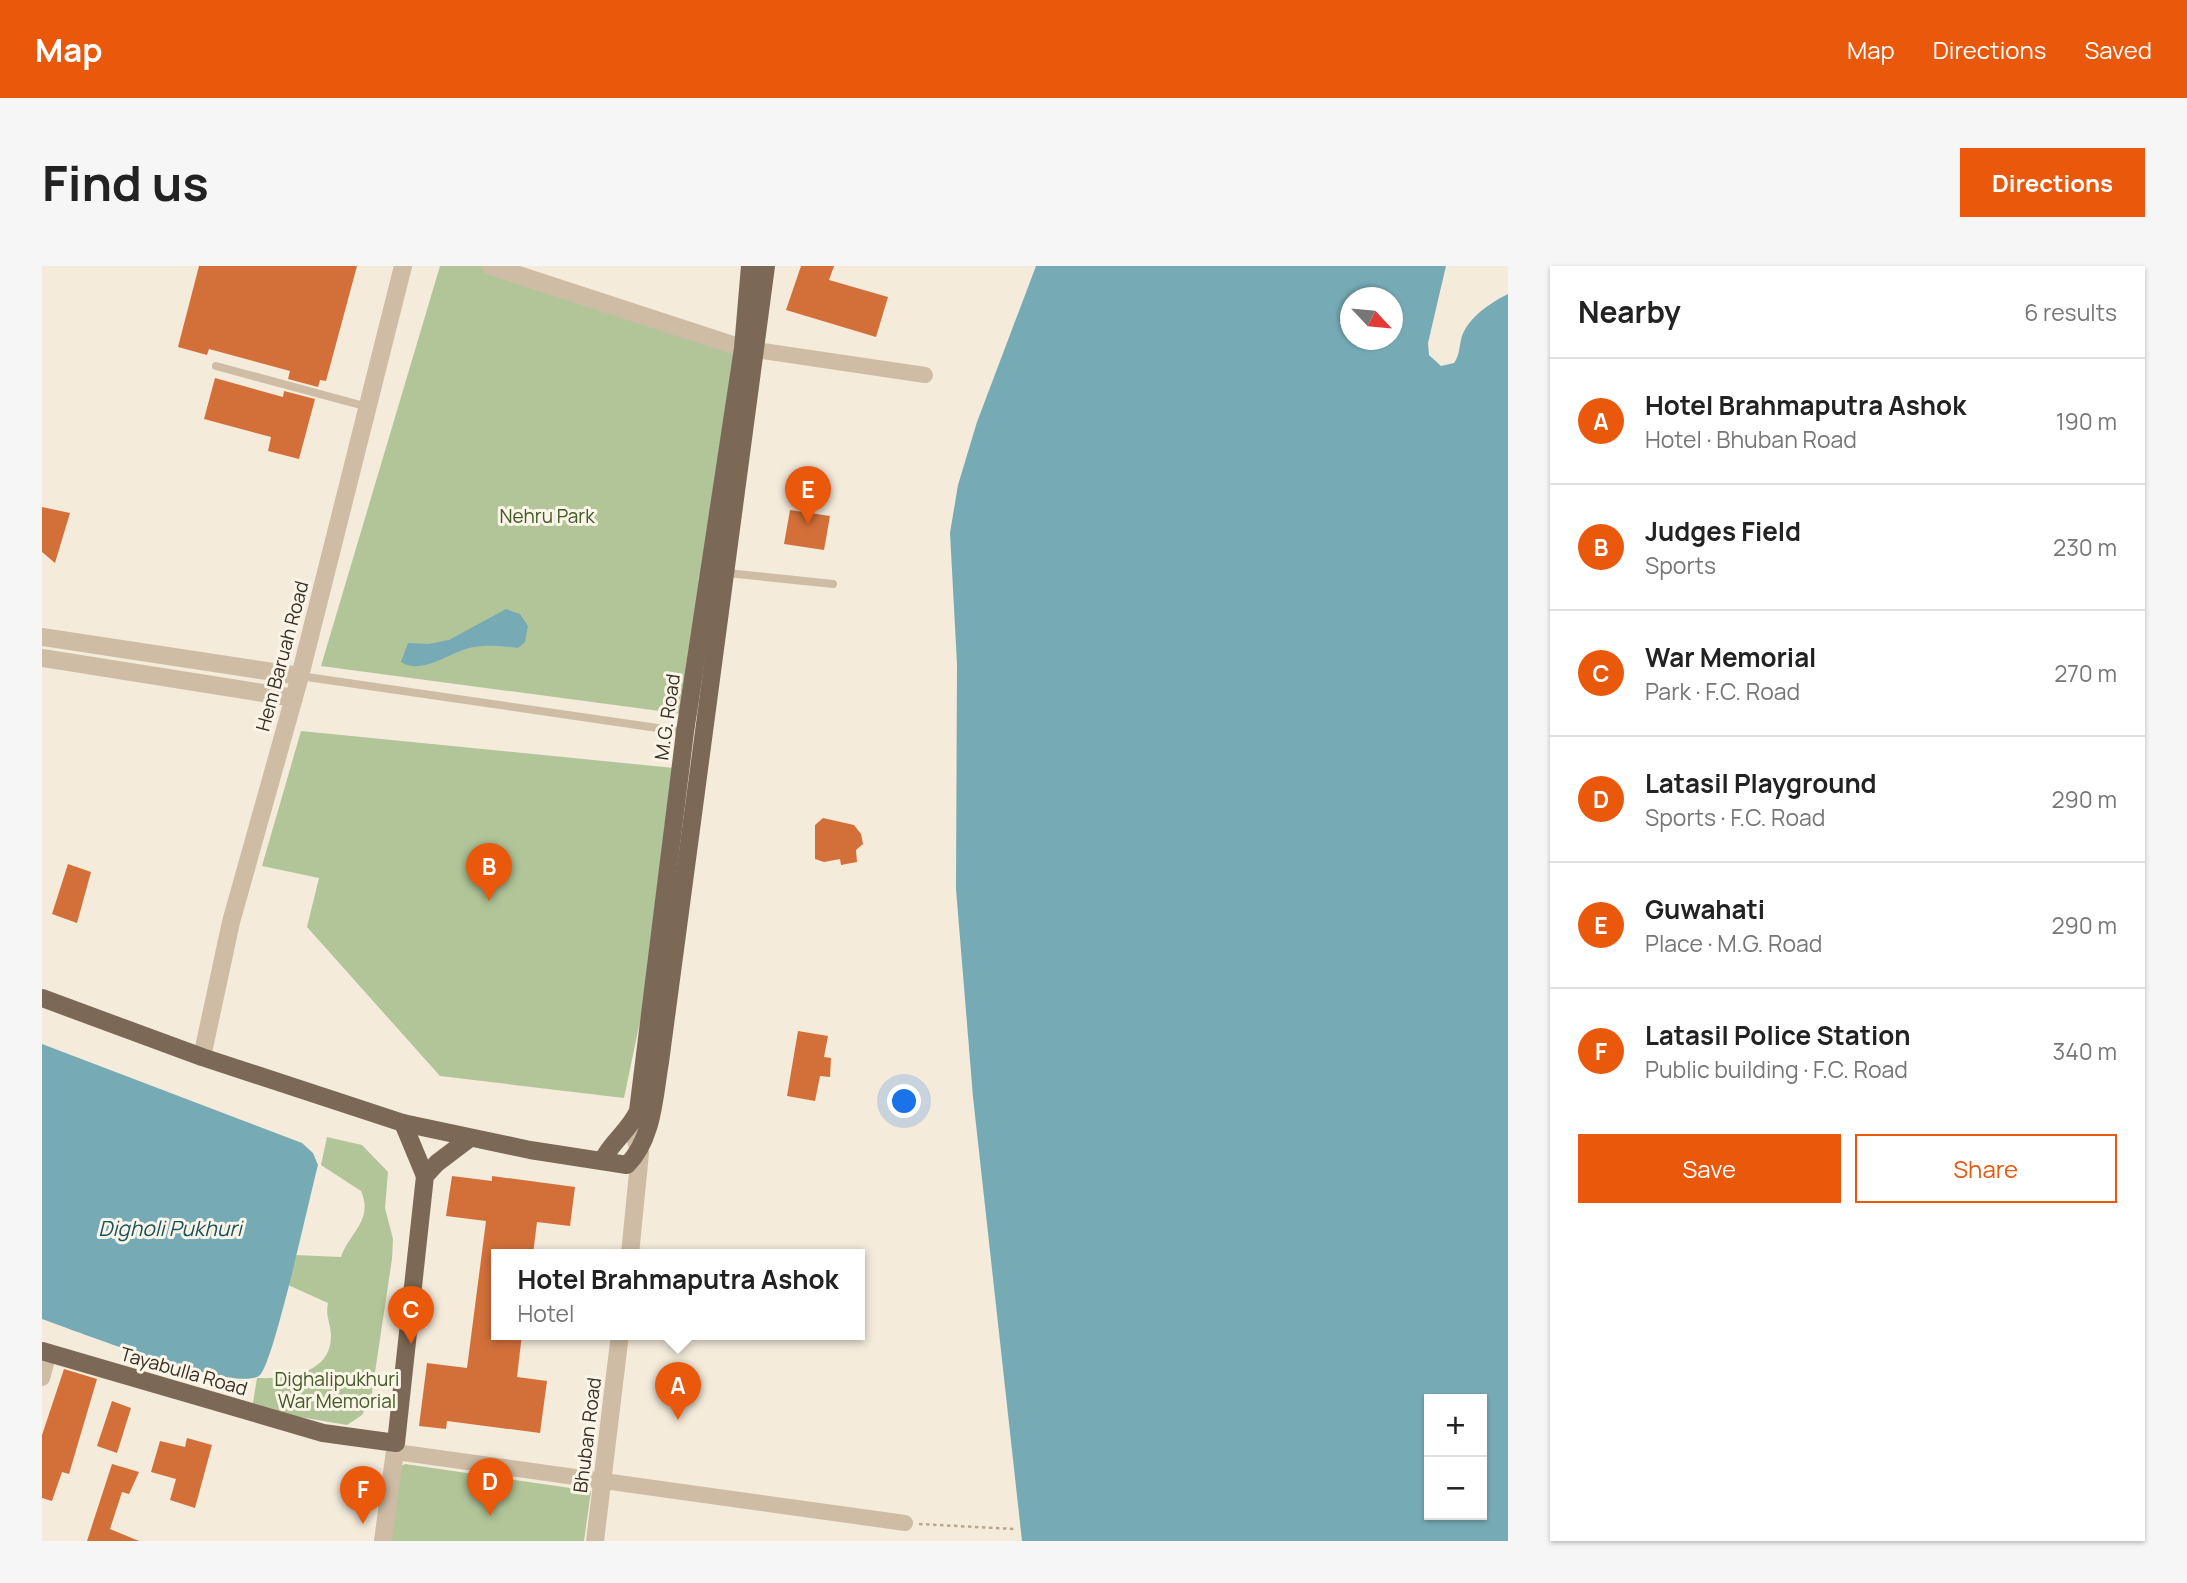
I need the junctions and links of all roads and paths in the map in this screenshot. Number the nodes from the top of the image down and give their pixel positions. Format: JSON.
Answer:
{"nodes":[{"id":1,"x":403,"y":266,"type":"edge"},
{"id":2,"x":491,"y":266,"type":"edge"},
{"id":3,"x":750,"y":266,"type":"edge"},
{"id":4,"x":766,"y":266,"type":"edge"},
{"id":5,"x":749,"y":349,"type":"junction"},
{"id":6,"x":216,"y":366,"type":"dead end"},
{"id":7,"x":925,"y":376,"type":"dead end"},
{"id":8,"x":368,"y":407,"type":"junction"},
{"id":9,"x":727,"y":573,"type":"junction"},
{"id":10,"x":833,"y":584,"type":"dead end"},
{"id":11,"x":42,"y":637,"type":"edge"},
{"id":12,"x":42,"y":658,"type":"edge"},
{"id":13,"x":300,"y":676,"type":"junction"},
{"id":14,"x":294,"y":698,"type":"junction"},
{"id":15,"x":685,"y":732,"type":"junction"},
{"id":16,"x":42,"y":999,"type":"edge"},
{"id":17,"x":202,"y":1057,"type":"junction"},
{"id":18,"x":403,"y":1123,"type":"junction"},
{"id":19,"x":631,"y":1125,"type":"junction"},
{"id":20,"x":470,"y":1138,"type":"junction"},
{"id":21,"x":640,"y":1153,"type":"junction"},
{"id":22,"x":602,"y":1161,"type":"junction"},
{"id":23,"x":425,"y":1176,"type":"junction"},
{"id":24,"x":630,"y":1249,"type":"edge"},
{"id":25,"x":619,"y":1340,"type":"edge"},
{"id":26,"x":45,"y":1352,"type":"edge"},
{"id":27,"x":42,"y":1378,"type":"edge"},
{"id":28,"x":396,"y":1447,"type":"junction"},
{"id":29,"x":603,"y":1480,"type":"junction"},
{"id":30,"x":905,"y":1523,"type":"joint"},
{"id":31,"x":1014,"y":1529,"type":"dead end"},
{"id":32,"x":383,"y":1541,"type":"edge"},
{"id":33,"x":595,"y":1541,"type":"edge"}],
"edges":[{"from":1,"to":8,"type":"street","name":"Hem Baruah Road"},
{"from":2,"to":5,"type":"street"},
{"from":3,"to":5,"type":"main road","name":"M.G. Road"},
{"from":4,"to":5,"type":"main road"},
{"from":5,"to":7,"type":"street"},
{"from":5,"to":9,"type":"main road"},
{"from":5,"to":15,"type":"main road","name":"M.G. Road"},
{"from":6,"to":8,"type":"lane"},
{"from":8,"to":13,"type":"street","name":"Hem Baruah Road"},
{"from":9,"to":10,"type":"lane"},
{"from":9,"to":21,"type":"main road"},
{"from":11,"to":13,"type":"street"},
{"from":12,"to":14,"type":"street"},
{"from":13,"to":14,"type":"street","name":"Hem Baruah Road"},
{"from":13,"to":15,"type":"lane"},
{"from":14,"to":17,"type":"street","name":"Hem Baruah Road"},
{"from":15,"to":19,"type":"main road","name":"M.G. Road"},
{"from":16,"to":17,"type":"main road"},
{"from":17,"to":18,"type":"main road"},
{"from":18,"to":20,"type":"main road"},
{"from":18,"to":23,"type":"main road"},
{"from":19,"to":21,"type":"street"},
{"from":19,"to":22,"type":"main road","name":"M.G. Road"},
{"from":20,"to":22,"type":"main road"},
{"from":20,"to":23,"type":"main road"},
{"from":21,"to":22,"type":"main road"},
{"from":21,"to":24,"type":"street"},
{"from":23,"to":28,"type":"main road"},
{"from":25,"to":29,"type":"street","name":"Bhuban Road"},
{"from":26,"to":27,"type":"street"},
{"from":26,"to":28,"type":"main road","name":"Tayabulla Road"},
{"from":28,"to":29,"type":"street"},
{"from":28,"to":32,"type":"street"},
{"from":29,"to":30,"type":"street"},
{"from":29,"to":33,"type":"street","name":"Bhuban Road"},
{"from":30,"to":31,"type":"path"}]}
